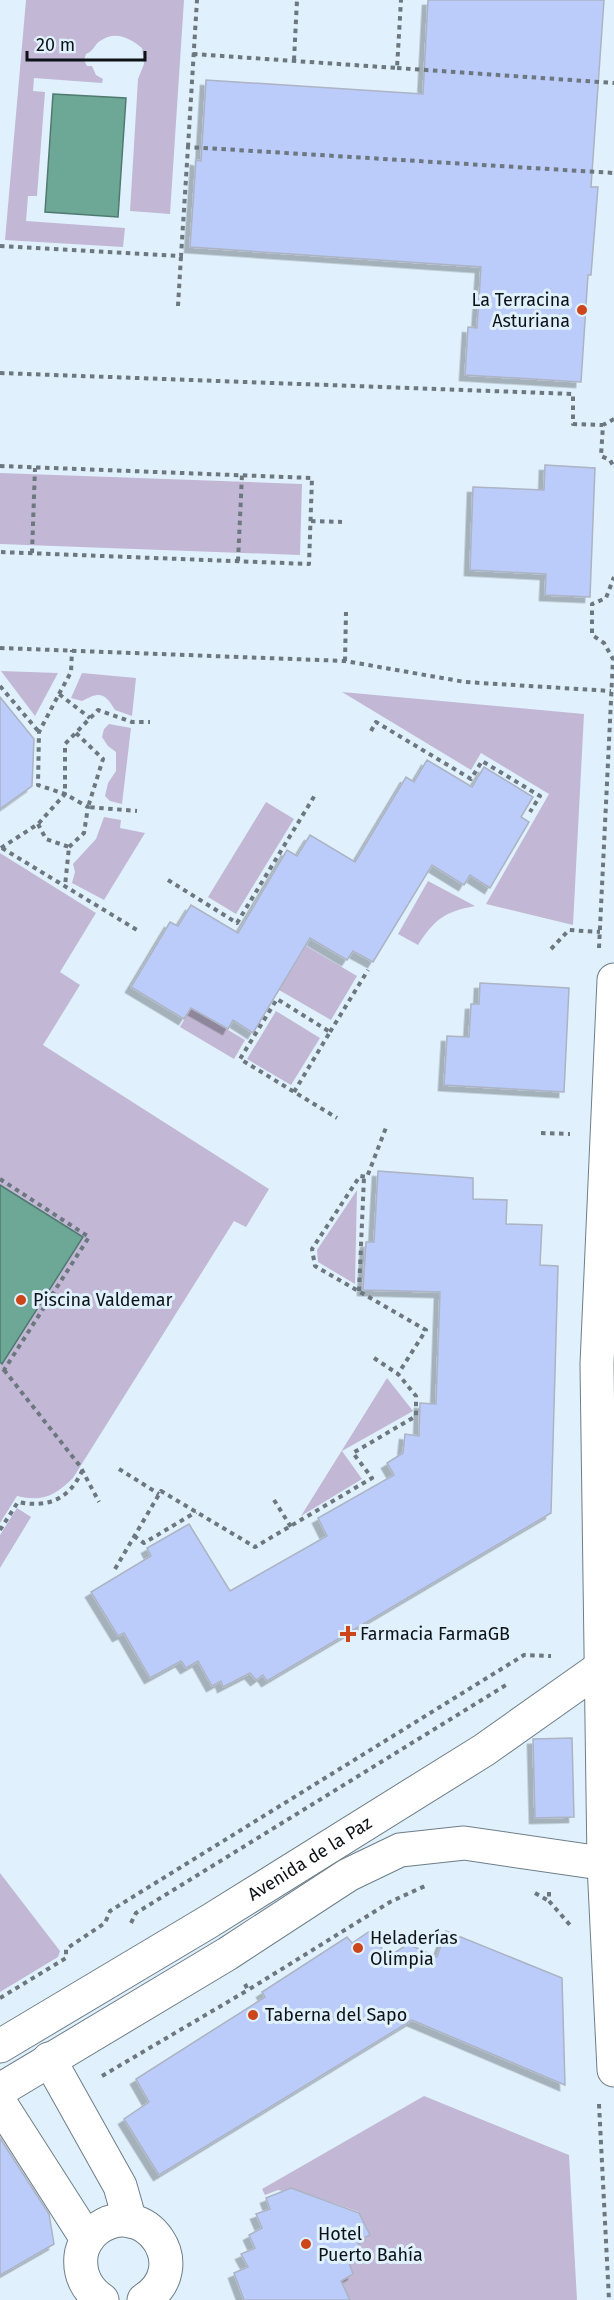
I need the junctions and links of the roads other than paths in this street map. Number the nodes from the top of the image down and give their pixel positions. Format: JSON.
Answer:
{"nodes":[{"id":1,"x":614,"y":981,"type":"edge"},
{"id":2,"x":607,"y":1668,"type":"edge"},
{"id":3,"x":609,"y":1864,"type":"edge"},
{"id":4,"x":0,"y":2046,"type":"edge"},
{"id":5,"x":49,"y":2059,"type":"junction"},
{"id":6,"x":614,"y":2070,"type":"edge"},
{"id":7,"x":0,"y":2090,"type":"edge"},
{"id":8,"x":0,"y":2103,"type":"edge"},
{"id":9,"x":130,"y":2221,"type":"junction"},
{"id":10,"x":87,"y":2239,"type":"junction"},
{"id":11,"x":102,"y":2300,"type":"edge"},
{"id":12,"x":144,"y":2300,"type":"edge"}],
"edges":[{"from":1,"to":2,"type":"street"},
{"from":2,"to":3,"type":"street"},
{"from":2,"to":4,"type":"street","name":"Avenida de la Paz"},
{"from":3,"to":5,"type":"street","name":"Avenida de la Paz"},
{"from":3,"to":6,"type":"street"},
{"from":5,"to":7,"type":"street","name":"Avenida de la Paz"},
{"from":5,"to":9,"type":"street"},
{"from":8,"to":10,"type":"street"},
{"from":9,"to":10,"type":"street"},
{"from":9,"to":12,"type":"street"},
{"from":10,"to":11,"type":"street"}]}
